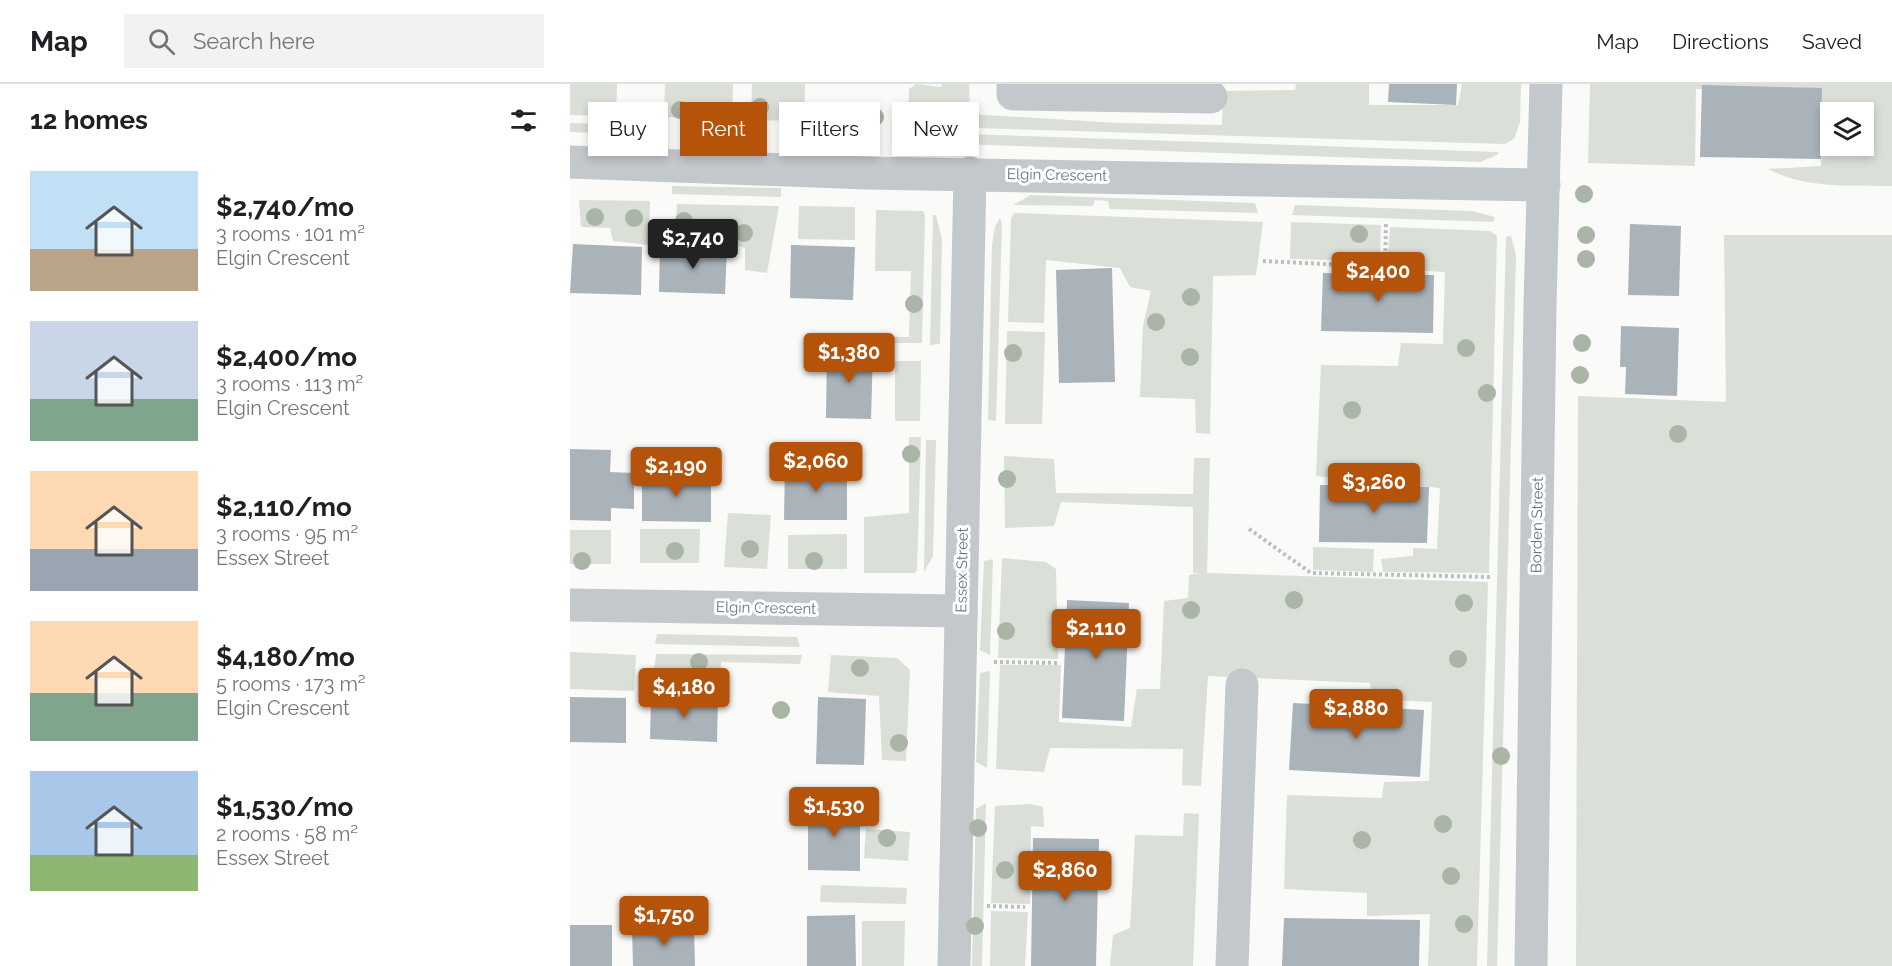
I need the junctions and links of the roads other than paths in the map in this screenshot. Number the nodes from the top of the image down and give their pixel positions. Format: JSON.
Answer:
{"nodes":[{"id":1,"x":1013,"y":84,"type":"edge"},
{"id":2,"x":1546,"y":84,"type":"edge"},
{"id":3,"x":1211,"y":97,"type":"dead end"},
{"id":4,"x":570,"y":162,"type":"edge"},
{"id":5,"x":970,"y":173,"type":"junction"},
{"id":6,"x":1544,"y":185,"type":"junction"},
{"id":7,"x":570,"y":605,"type":"edge"},
{"id":8,"x":961,"y":611,"type":"junction"},
{"id":9,"x":1242,"y":685,"type":"dead end"},
{"id":10,"x":954,"y":966,"type":"edge"},
{"id":11,"x":1232,"y":966,"type":"edge"},
{"id":12,"x":1532,"y":966,"type":"edge"}],
"edges":[{"from":1,"to":3,"type":"street"},
{"from":2,"to":6,"type":"street","name":"Borden Street"},
{"from":4,"to":5,"type":"street","name":"Elgin Crescent"},
{"from":5,"to":6,"type":"street","name":"Elgin Crescent"},
{"from":5,"to":8,"type":"street","name":"Essex Street"},
{"from":6,"to":12,"type":"street","name":"Borden Street"},
{"from":7,"to":8,"type":"street","name":"Elgin Crescent"},
{"from":8,"to":10,"type":"street","name":"Essex Street"},
{"from":9,"to":11,"type":"street"}]}
